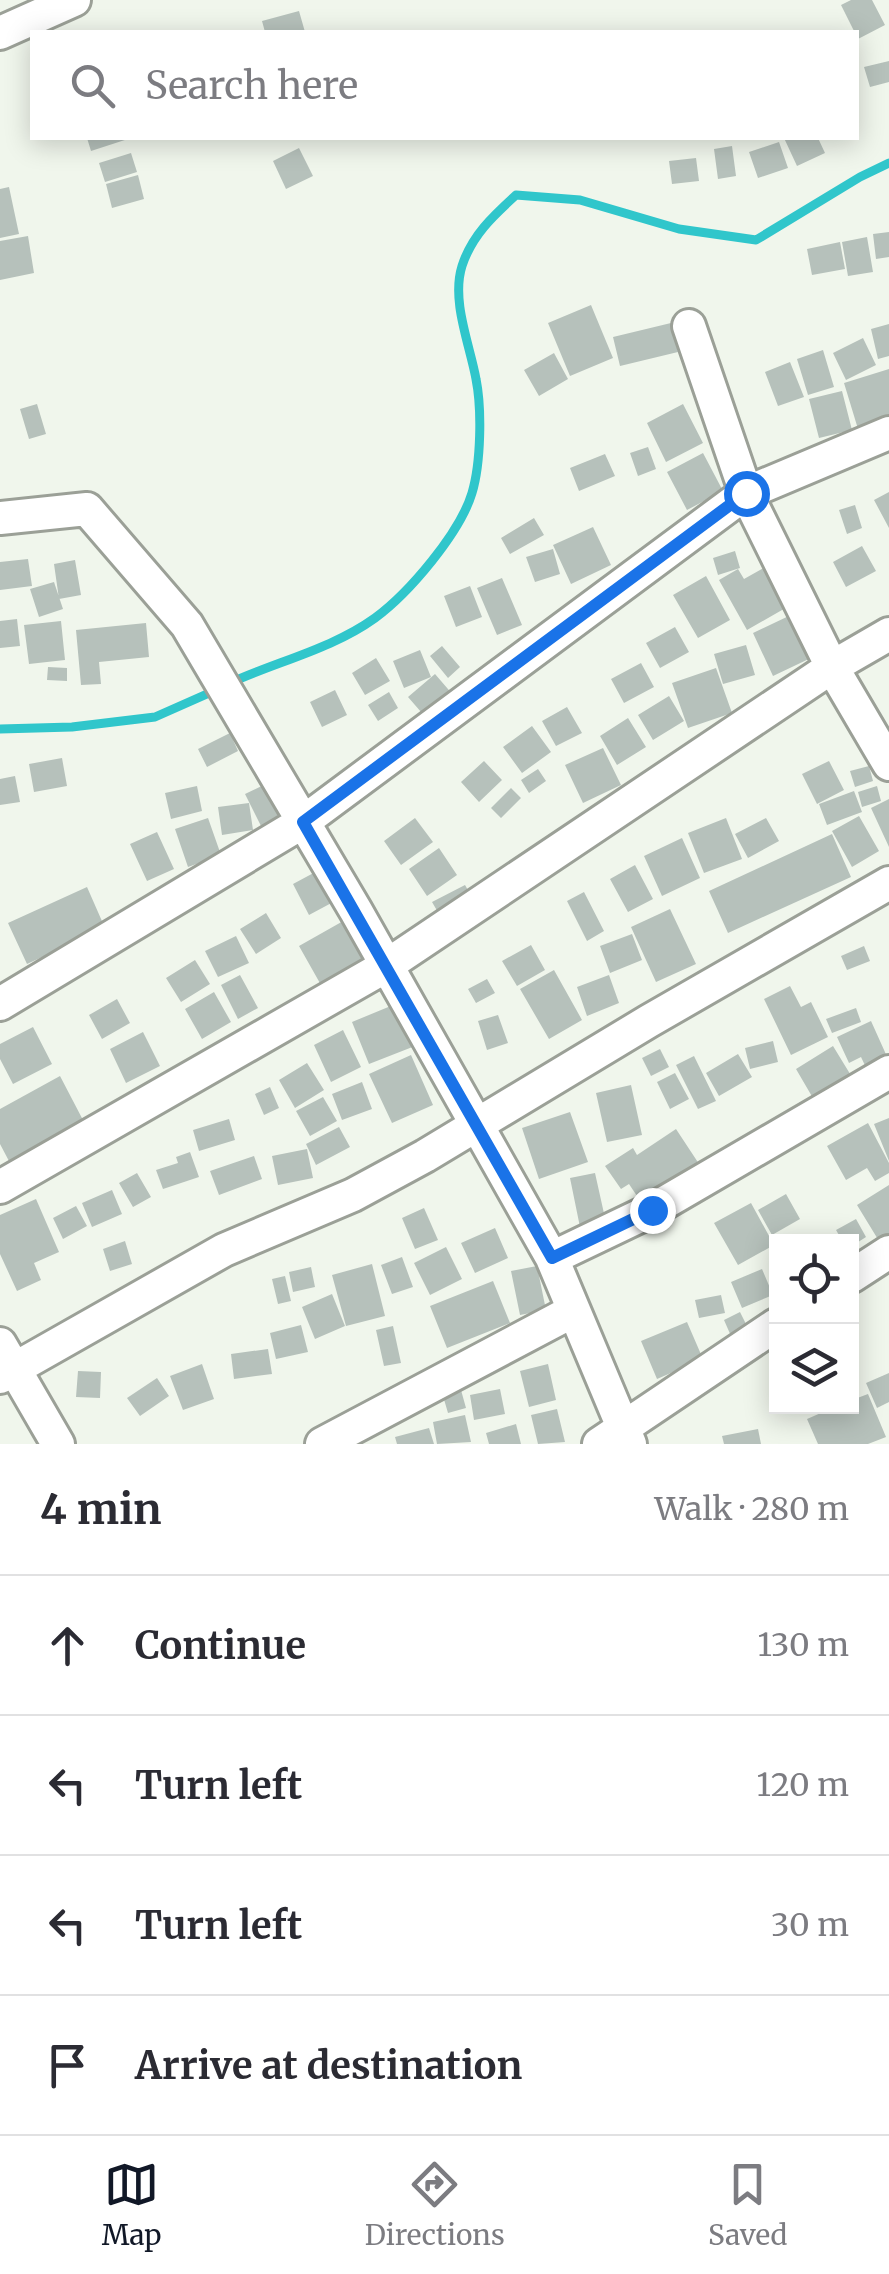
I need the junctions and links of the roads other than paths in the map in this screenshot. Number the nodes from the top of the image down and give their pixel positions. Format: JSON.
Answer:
{"nodes":[{"id":1,"x":74,"y":0,"type":"edge"},
{"id":2,"x":0,"y":33,"type":"edge"},
{"id":3,"x":689,"y":326,"type":"dead end"},
{"id":4,"x":889,"y":434,"type":"edge"},
{"id":5,"x":746,"y":493,"type":"junction"},
{"id":6,"x":0,"y":518,"type":"edge"},
{"id":7,"x":889,"y":634,"type":"edge"},
{"id":8,"x":832,"y":667,"type":"junction"},
{"id":9,"x":889,"y":764,"type":"edge"},
{"id":10,"x":303,"y":822,"type":"junction"},
{"id":11,"x":889,"y":882,"type":"edge"},
{"id":12,"x":386,"y":966,"type":"junction"},
{"id":13,"x":0,"y":1004,"type":"edge"},
{"id":14,"x":889,"y":1072,"type":"edge"},
{"id":15,"x":478,"y":1124,"type":"junction"},
{"id":16,"x":0,"y":1186,"type":"edge"},
{"id":17,"x":889,"y":1252,"type":"edge"},
{"id":18,"x":552,"y":1258,"type":"junction"},
{"id":19,"x":859,"y":1271,"type":"edge"},
{"id":20,"x":573,"y":1312,"type":"junction"},
{"id":21,"x":769,"y":1329,"type":"edge"},
{"id":22,"x":5,"y":1363,"type":"edge"},
{"id":23,"x":617,"y":1439,"type":"edge"},
{"id":24,"x":58,"y":1444,"type":"edge"},
{"id":25,"x":322,"y":1444,"type":"edge"}],
"edges":[{"from":1,"to":2,"type":"street"},
{"from":3,"to":5,"type":"street"},
{"from":4,"to":5,"type":"street"},
{"from":5,"to":8,"type":"street"},
{"from":5,"to":10,"type":"street"},
{"from":6,"to":10,"type":"street"},
{"from":7,"to":8,"type":"street"},
{"from":8,"to":9,"type":"street"},
{"from":8,"to":12,"type":"street"},
{"from":10,"to":12,"type":"street"},
{"from":10,"to":13,"type":"street"},
{"from":11,"to":15,"type":"street"},
{"from":12,"to":15,"type":"street"},
{"from":12,"to":16,"type":"street"},
{"from":14,"to":18,"type":"street"},
{"from":15,"to":18,"type":"street"},
{"from":15,"to":22,"type":"street"},
{"from":17,"to":19,"type":"street"},
{"from":18,"to":20,"type":"street"},
{"from":20,"to":23,"type":"street"},
{"from":20,"to":25,"type":"street"},
{"from":21,"to":23,"type":"street"},
{"from":22,"to":24,"type":"street"}]}
